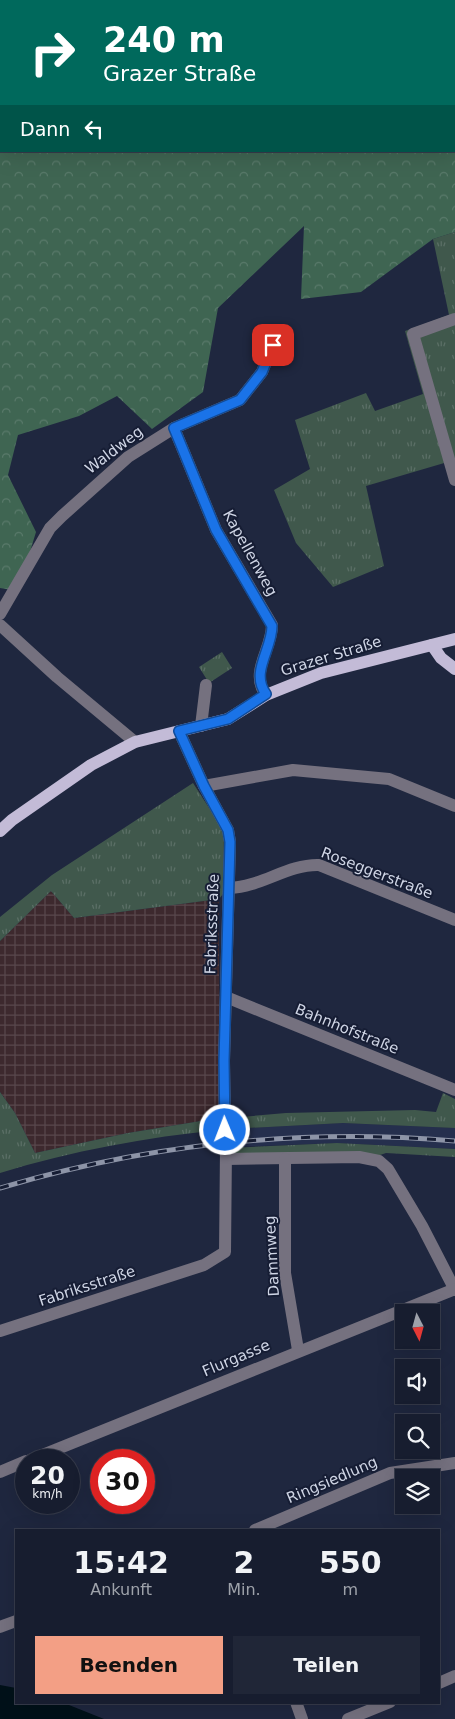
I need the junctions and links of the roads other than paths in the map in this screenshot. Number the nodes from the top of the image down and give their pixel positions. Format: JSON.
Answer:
{"nodes":[{"id":1,"x":455,"y":319,"type":"edge"},
{"id":2,"x":273,"y":345,"type":"dead end"},
{"id":3,"x":174,"y":428,"type":"junction"},
{"id":4,"x":455,"y":480,"type":"edge"},
{"id":5,"x":0,"y":614,"type":"edge"},
{"id":6,"x":0,"y":625,"type":"edge"},
{"id":7,"x":455,"y":639,"type":"edge"},
{"id":8,"x":432,"y":646,"type":"junction"},
{"id":9,"x":455,"y":669,"type":"edge"},
{"id":10,"x":206,"y":685,"type":"dead end"},
{"id":11,"x":266,"y":694,"type":"junction"},
{"id":12,"x":201,"y":726,"type":"junction"},
{"id":13,"x":179,"y":731,"type":"junction"},
{"id":14,"x":135,"y":742,"type":"junction"},
{"id":15,"x":204,"y":786,"type":"junction"},
{"id":16,"x":455,"y":806,"type":"edge"},
{"id":17,"x":0,"y":831,"type":"edge"},
{"id":18,"x":230,"y":888,"type":"junction"},
{"id":19,"x":455,"y":920,"type":"edge"},
{"id":20,"x":226,"y":997,"type":"junction"},
{"id":21,"x":455,"y":1090,"type":"edge"},
{"id":22,"x":225,"y":1130,"type":"dead end"},
{"id":23,"x":286,"y":1159,"type":"junction"},
{"id":24,"x":455,"y":1289,"type":"edge"},
{"id":25,"x":0,"y":1331,"type":"edge"},
{"id":26,"x":298,"y":1350,"type":"junction"},
{"id":27,"x":57,"y":1449,"type":"edge"},
{"id":28,"x":455,"y":1463,"type":"edge"},
{"id":29,"x":15,"y":1466,"type":"edge"},
{"id":30,"x":0,"y":1472,"type":"edge"},
{"id":31,"x":256,"y":1529,"type":"edge"},
{"id":32,"x":15,"y":1621,"type":"edge"},
{"id":33,"x":0,"y":1628,"type":"edge"},
{"id":34,"x":455,"y":1676,"type":"edge"},
{"id":35,"x":440,"y":1683,"type":"edge"},
{"id":36,"x":297,"y":1704,"type":"edge"},
{"id":37,"x":385,"y":1704,"type":"edge"},
{"id":38,"x":302,"y":1719,"type":"edge"},
{"id":39,"x":348,"y":1719,"type":"edge"}],
"edges":[{"from":1,"to":4,"type":"street"},
{"from":2,"to":3,"type":"street","name":"Waldweg"},
{"from":3,"to":5,"type":"street","name":"Waldweg"},
{"from":3,"to":11,"type":"street","name":"Kapellenweg"},
{"from":6,"to":14,"type":"street"},
{"from":7,"to":8,"type":"main road","name":"Grazer Straße"},
{"from":8,"to":9,"type":"main road"},
{"from":8,"to":11,"type":"main road","name":"Grazer Straße"},
{"from":10,"to":12,"type":"street"},
{"from":11,"to":12,"type":"main road","name":"Grazer Straße"},
{"from":12,"to":13,"type":"main road","name":"Grazer Straße"},
{"from":13,"to":14,"type":"main road","name":"Grazer Straße"},
{"from":13,"to":15,"type":"street","name":"Fabriksstraße"},
{"from":14,"to":17,"type":"main road","name":"Grazer Straße"},
{"from":15,"to":16,"type":"street"},
{"from":15,"to":18,"type":"street","name":"Fabriksstraße"},
{"from":18,"to":19,"type":"street","name":"Roseggerstraße"},
{"from":18,"to":20,"type":"street","name":"Fabriksstraße"},
{"from":20,"to":21,"type":"street","name":"Bahnhofstraße"},
{"from":20,"to":22,"type":"street","name":"Fabriksstraße"},
{"from":23,"to":24,"type":"street"},
{"from":23,"to":25,"type":"street","name":"Fabriksstraße"},
{"from":23,"to":26,"type":"street","name":"Dammweg"},
{"from":24,"to":26,"type":"street","name":"Flurgasse"},
{"from":26,"to":27,"type":"street","name":"Flurgasse"},
{"from":28,"to":31,"type":"street","name":"Ringsiedlung"},
{"from":29,"to":30,"type":"street","name":"Flurgasse"},
{"from":32,"to":33,"type":"street"},
{"from":34,"to":35,"type":"street"},
{"from":36,"to":38,"type":"street"},
{"from":37,"to":39,"type":"street"}]}
